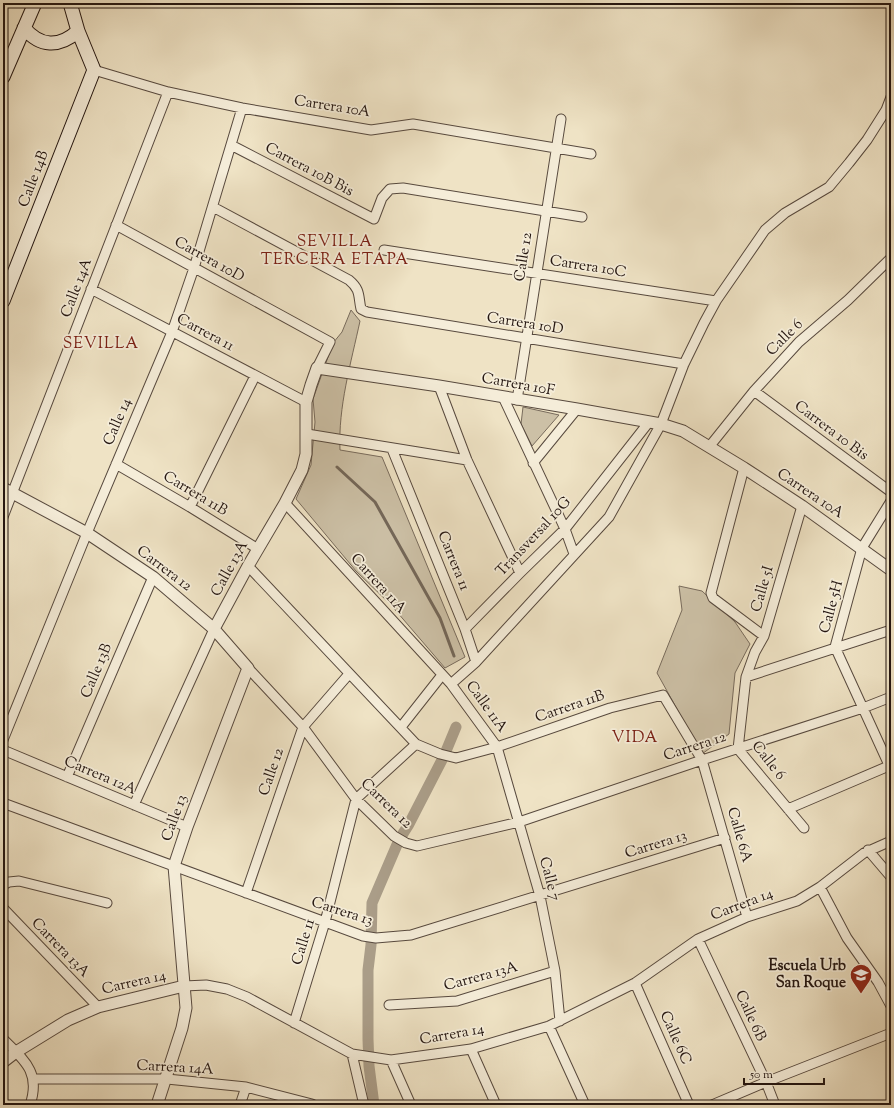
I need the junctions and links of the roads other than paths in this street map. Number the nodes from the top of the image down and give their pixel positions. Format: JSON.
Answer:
{"nodes":[{"id":1,"x":35,"y":3,"type":"edge"},
{"id":2,"x":69,"y":3,"type":"edge"},
{"id":3,"x":24,"y":28,"type":"junction"},
{"id":4,"x":78,"y":31,"type":"junction"},
{"id":5,"x":94,"y":70,"type":"junction"},
{"id":6,"x":3,"y":77,"type":"edge"},
{"id":7,"x":168,"y":92,"type":"junction"},
{"id":8,"x":891,"y":97,"type":"edge"},
{"id":9,"x":242,"y":108,"type":"junction"},
{"id":10,"x":561,"y":119,"type":"dead end"},
{"id":11,"x":231,"y":145,"type":"junction"},
{"id":12,"x":556,"y":148,"type":"junction"},
{"id":13,"x":591,"y":154,"type":"dead end"},
{"id":14,"x":212,"y":207,"type":"junction"},
{"id":15,"x":546,"y":211,"type":"junction"},
{"id":16,"x":582,"y":218,"type":"dead end"},
{"id":17,"x":116,"y":225,"type":"junction"},
{"id":18,"x":384,"y":250,"type":"dead end"},
{"id":19,"x":891,"y":258,"type":"edge"},
{"id":20,"x":194,"y":268,"type":"junction"},
{"id":21,"x":537,"y":273,"type":"junction"},
{"id":22,"x":91,"y":289,"type":"junction"},
{"id":23,"x":3,"y":301,"type":"edge"},
{"id":24,"x":716,"y":301,"type":"junction"},
{"id":25,"x":172,"y":332,"type":"junction"},
{"id":26,"x":527,"y":339,"type":"junction"},
{"id":27,"x":330,"y":342,"type":"joint"},
{"id":28,"x":684,"y":364,"type":"junction"},
{"id":29,"x":317,"y":368,"type":"junction"},
{"id":30,"x":255,"y":376,"type":"junction"},
{"id":31,"x":440,"y":386,"type":"junction"},
{"id":32,"x":754,"y":391,"type":"junction"},
{"id":33,"x":503,"y":397,"type":"junction"},
{"id":34,"x":517,"y":400,"type":"junction"},
{"id":35,"x":306,"y":402,"type":"junction"},
{"id":36,"x":577,"y":409,"type":"junction"},
{"id":37,"x":648,"y":422,"type":"junction"},
{"id":38,"x":661,"y":424,"type":"junction"},
{"id":39,"x":307,"y":434,"type":"junction"},
{"id":40,"x":709,"y":447,"type":"junction"},
{"id":41,"x":392,"y":449,"type":"junction"},
{"id":42,"x":467,"y":460,"type":"junction"},
{"id":43,"x":534,"y":463,"type":"junction"},
{"id":44,"x":116,"y":464,"type":"junction"},
{"id":45,"x":744,"y":468,"type":"junction"},
{"id":46,"x":8,"y":490,"type":"edge"},
{"id":47,"x":891,"y":492,"type":"edge"},
{"id":48,"x":891,"y":501,"type":"edge"},
{"id":49,"x":285,"y":503,"type":"junction"},
{"id":50,"x":802,"y":506,"type":"junction"},
{"id":51,"x":190,"y":507,"type":"junction"},
{"id":52,"x":3,"y":517,"type":"edge"},
{"id":53,"x":565,"y":528,"type":"junction"},
{"id":54,"x":87,"y":533,"type":"junction"},
{"id":55,"x":862,"y":548,"type":"junction"},
{"id":56,"x":258,"y":549,"type":"junction"},
{"id":57,"x":574,"y":554,"type":"junction"},
{"id":58,"x":248,"y":566,"type":"junction"},
{"id":59,"x":891,"y":570,"type":"edge"},
{"id":60,"x":520,"y":572,"type":"junction"},
{"id":61,"x":153,"y":576,"type":"junction"},
{"id":62,"x":214,"y":628,"type":"junction"},
{"id":63,"x":466,"y":629,"type":"junction"},
{"id":64,"x":891,"y":630,"type":"edge"},
{"id":65,"x":764,"y":636,"type":"junction"},
{"id":66,"x":835,"y":647,"type":"junction"},
{"id":67,"x":476,"y":662,"type":"junction"},
{"id":68,"x":248,"y":668,"type":"junction"},
{"id":69,"x":349,"y":674,"type":"junction"},
{"id":70,"x":442,"y":675,"type":"junction"},
{"id":71,"x":746,"y":677,"type":"junction"},
{"id":72,"x":451,"y":684,"type":"junction"},
{"id":73,"x":891,"y":697,"type":"edge"},
{"id":74,"x":863,"y":708,"type":"junction"},
{"id":75,"x":303,"y":727,"type":"junction"},
{"id":76,"x":401,"y":727,"type":"junction"},
{"id":77,"x":3,"y":740,"type":"edge"},
{"id":78,"x":416,"y":744,"type":"junction"},
{"id":79,"x":497,"y":746,"type":"junction"},
{"id":80,"x":738,"y":749,"type":"junction"},
{"id":81,"x":3,"y":750,"type":"edge"},
{"id":82,"x":702,"y":760,"type":"junction"},
{"id":83,"x":890,"y":765,"type":"edge"},
{"id":84,"x":67,"y":777,"type":"junction"},
{"id":85,"x":356,"y":799,"type":"junction"},
{"id":86,"x":3,"y":803,"type":"edge"},
{"id":87,"x":134,"y":805,"type":"junction"},
{"id":88,"x":788,"y":809,"type":"junction"},
{"id":89,"x":519,"y":822,"type":"junction"},
{"id":90,"x":187,"y":827,"type":"junction"},
{"id":91,"x":804,"y":828,"type":"dead end"},
{"id":92,"x":725,"y":838,"type":"junction"},
{"id":93,"x":891,"y":841,"type":"edge"},
{"id":94,"x":868,"y":850,"type":"junction"},
{"id":95,"x":174,"y":866,"type":"junction"},
{"id":96,"x":891,"y":877,"type":"edge"},
{"id":97,"x":3,"y":885,"type":"edge"},
{"id":98,"x":820,"y":887,"type":"junction"},
{"id":99,"x":246,"y":893,"type":"junction"},
{"id":100,"x":540,"y":896,"type":"junction"},
{"id":101,"x":107,"y":903,"type":"dead end"},
{"id":102,"x":3,"y":908,"type":"edge"},
{"id":103,"x":748,"y":917,"type":"junction"},
{"id":104,"x":325,"y":922,"type":"junction"},
{"id":105,"x":698,"y":939,"type":"junction"},
{"id":106,"x":555,"y":970,"type":"junction"},
{"id":107,"x":635,"y":983,"type":"junction"},
{"id":108,"x":184,"y":986,"type":"junction"},
{"id":109,"x":389,"y":1005,"type":"dead end"},
{"id":110,"x":891,"y":1006,"type":"edge"},
{"id":111,"x":98,"y":1007,"type":"junction"},
{"id":112,"x":560,"y":1021,"type":"junction"},
{"id":113,"x":294,"y":1023,"type":"junction"},
{"id":114,"x":549,"y":1026,"type":"junction"},
{"id":115,"x":891,"y":1033,"type":"edge"},
{"id":116,"x":3,"y":1038,"type":"edge"},
{"id":117,"x":471,"y":1049,"type":"junction"},
{"id":118,"x":16,"y":1052,"type":"junction"},
{"id":119,"x":352,"y":1054,"type":"junction"},
{"id":120,"x":391,"y":1060,"type":"junction"},
{"id":121,"x":3,"y":1062,"type":"edge"},
{"id":122,"x":34,"y":1079,"type":"junction"},
{"id":123,"x":167,"y":1079,"type":"junction"},
{"id":124,"x":766,"y":1082,"type":"junction"},
{"id":125,"x":246,"y":1087,"type":"junction"},
{"id":126,"x":312,"y":1104,"type":"edge"},
{"id":127,"x":30,"y":1105,"type":"edge"},
{"id":128,"x":157,"y":1105,"type":"edge"},
{"id":129,"x":240,"y":1105,"type":"edge"},
{"id":130,"x":364,"y":1105,"type":"edge"},
{"id":131,"x":411,"y":1105,"type":"edge"},
{"id":132,"x":496,"y":1105,"type":"edge"},
{"id":133,"x":585,"y":1105,"type":"edge"},
{"id":134,"x":689,"y":1105,"type":"edge"},
{"id":135,"x":712,"y":1105,"type":"edge"},
{"id":136,"x":775,"y":1105,"type":"edge"}],
"edges":[{"from":1,"to":3,"type":"main road"},
{"from":2,"to":4,"type":"main road"},
{"from":3,"to":4,"type":"main road"},
{"from":3,"to":6,"type":"main road"},
{"from":4,"to":5,"type":"main road"},
{"from":5,"to":7,"type":"street","name":"Carrera 10A"},
{"from":5,"to":23,"type":"main road","name":"Calle 14B"},
{"from":7,"to":9,"type":"street","name":"Carrera 10A"},
{"from":7,"to":17,"type":"street","name":"Calle 14A"},
{"from":8,"to":24,"type":"street"},
{"from":9,"to":11,"type":"street","name":"Calle 14"},
{"from":9,"to":12,"type":"street","name":"Carrera 10A"},
{"from":10,"to":12,"type":"street","name":"Calle 12"},
{"from":11,"to":14,"type":"street","name":"Calle 14"},
{"from":11,"to":15,"type":"street","name":"Carrera 10B Bis"},
{"from":12,"to":13,"type":"street","name":"Carrera 10A"},
{"from":12,"to":15,"type":"street","name":"Calle 12"},
{"from":14,"to":20,"type":"street","name":"Calle 14"},
{"from":14,"to":26,"type":"street","name":"Carrera 10D"},
{"from":15,"to":16,"type":"street"},
{"from":15,"to":21,"type":"street","name":"Calle 12"},
{"from":17,"to":20,"type":"street","name":"Carrera 10D"},
{"from":17,"to":22,"type":"street","name":"Calle 14A"},
{"from":18,"to":21,"type":"street","name":"Carrera 10C"},
{"from":19,"to":32,"type":"street","name":"Calle 6"},
{"from":20,"to":25,"type":"street","name":"Calle 14"},
{"from":20,"to":27,"type":"street","name":"Carrera 10D"},
{"from":21,"to":24,"type":"street","name":"Carrera 10C"},
{"from":21,"to":26,"type":"street","name":"Calle 12"},
{"from":22,"to":25,"type":"street","name":"Carrera 11"},
{"from":22,"to":46,"type":"street","name":"Calle 14A"},
{"from":24,"to":28,"type":"street"},
{"from":25,"to":30,"type":"street","name":"Carrera 11"},
{"from":25,"to":44,"type":"street","name":"Calle 14"},
{"from":26,"to":28,"type":"street","name":"Carrera 10D"},
{"from":26,"to":34,"type":"street","name":"Calle 12"},
{"from":27,"to":29,"type":"street","name":"Calle 13A"},
{"from":28,"to":38,"type":"street"},
{"from":29,"to":31,"type":"street","name":"Carrera 10F"},
{"from":29,"to":35,"type":"street","name":"Calle 13A"},
{"from":30,"to":35,"type":"street","name":"Carrera 11"},
{"from":30,"to":51,"type":"street"},
{"from":31,"to":33,"type":"street","name":"Carrera 10F"},
{"from":31,"to":42,"type":"street"},
{"from":32,"to":40,"type":"street","name":"Calle 6"},
{"from":32,"to":47,"type":"street","name":"Carrera 10 Bis"},
{"from":33,"to":34,"type":"street","name":"Carrera 10F"},
{"from":33,"to":43,"type":"street"},
{"from":34,"to":36,"type":"street","name":"Carrera 10F"},
{"from":35,"to":39,"type":"street","name":"Calle 13A"},
{"from":36,"to":37,"type":"street","name":"Carrera 10F"},
{"from":36,"to":43,"type":"street"},
{"from":37,"to":38,"type":"street","name":"Carrera 10F"},
{"from":37,"to":53,"type":"street","name":"Transversal 10G"},
{"from":38,"to":40,"type":"street","name":"Carrera 10F"},
{"from":38,"to":57,"type":"street"},
{"from":39,"to":41,"type":"street"},
{"from":39,"to":49,"type":"street","name":"Calle 13A"},
{"from":40,"to":45,"type":"street","name":"Carrera 10A"},
{"from":41,"to":42,"type":"street"},
{"from":41,"to":63,"type":"street","name":"Carrera 11"},
{"from":42,"to":60,"type":"street"},
{"from":43,"to":53,"type":"street"},
{"from":44,"to":51,"type":"street","name":"Carrera 11B"},
{"from":44,"to":54,"type":"street","name":"Calle 14"},
{"from":45,"to":50,"type":"street","name":"Carrera 10A"},
{"from":45,"to":65,"type":"street"},
{"from":46,"to":52,"type":"street","name":"Calle 14A"},
{"from":46,"to":54,"type":"street","name":"Carrera 12"},
{"from":48,"to":55,"type":"street","name":"Calle 5H"},
{"from":49,"to":56,"type":"street","name":"Calle 13A"},
{"from":49,"to":70,"type":"street","name":"Carrera 11A"},
{"from":50,"to":55,"type":"street","name":"Carrera 10A"},
{"from":50,"to":65,"type":"street","name":"Calle 5I"},
{"from":51,"to":56,"type":"street","name":"Carrera 11B"},
{"from":53,"to":57,"type":"street"},
{"from":53,"to":60,"type":"street","name":"Transversal 10G"},
{"from":54,"to":61,"type":"street","name":"Carrera 12"},
{"from":54,"to":77,"type":"street","name":"Calle 14"},
{"from":55,"to":59,"type":"street","name":"Carrera 10A"},
{"from":55,"to":66,"type":"street","name":"Calle 5H"},
{"from":56,"to":58,"type":"street","name":"Calle 13A"},
{"from":57,"to":67,"type":"street"},
{"from":58,"to":62,"type":"street","name":"Calle 13A"},
{"from":58,"to":69,"type":"street","name":"Carrera 11B"},
{"from":60,"to":63,"type":"street","name":"Transversal 10G"},
{"from":61,"to":62,"type":"street","name":"Carrera 12"},
{"from":61,"to":84,"type":"street","name":"Calle 13B"},
{"from":62,"to":68,"type":"street","name":"Carrera 12"},
{"from":62,"to":87,"type":"street","name":"Calle 13A"},
{"from":63,"to":67,"type":"street","name":"Carrera 11"},
{"from":64,"to":66,"type":"street"},
{"from":65,"to":71,"type":"street","name":"Calle 5I"},
{"from":66,"to":71,"type":"street"},
{"from":66,"to":74,"type":"street","name":"Calle 5H"},
{"from":67,"to":72,"type":"street"},
{"from":68,"to":75,"type":"street","name":"Carrera 12"},
{"from":68,"to":90,"type":"street","name":"Calle 13"},
{"from":69,"to":75,"type":"street","name":"Calle 12"},
{"from":69,"to":76,"type":"street","name":"Carrera 11B"},
{"from":70,"to":72,"type":"street","name":"Carrera 11A"},
{"from":70,"to":76,"type":"street"},
{"from":71,"to":80,"type":"street","name":"Calle 6"},
{"from":72,"to":79,"type":"street","name":"Calle 11A"},
{"from":73,"to":74,"type":"street","name":"Carrera 12"},
{"from":74,"to":80,"type":"street","name":"Carrera 12"},
{"from":74,"to":83,"type":"street","name":"Calle 5H"},
{"from":75,"to":85,"type":"street","name":"Carrera 12"},
{"from":75,"to":99,"type":"street","name":"Calle 12"},
{"from":76,"to":78,"type":"street","name":"Carrera 11B"},
{"from":78,"to":79,"type":"street","name":"Carrera 11B"},
{"from":78,"to":85,"type":"street"},
{"from":79,"to":82,"type":"street","name":"Carrera 11B"},
{"from":79,"to":89,"type":"street","name":"Calle 7"},
{"from":80,"to":82,"type":"street","name":"Carrera 12"},
{"from":80,"to":88,"type":"street","name":"Calle 6"},
{"from":81,"to":84,"type":"street","name":"Carrera 12A"},
{"from":82,"to":89,"type":"street","name":"Carrera 12"},
{"from":82,"to":92,"type":"street","name":"Calle 6A"},
{"from":83,"to":88,"type":"street"},
{"from":84,"to":87,"type":"street","name":"Carrera 12A"},
{"from":85,"to":89,"type":"street","name":"Carrera 12"},
{"from":85,"to":104,"type":"street","name":"Calle 11"},
{"from":86,"to":95,"type":"street","name":"Carrera 13"},
{"from":87,"to":90,"type":"street","name":"Carrera 12A"},
{"from":88,"to":91,"type":"street","name":"Calle 6"},
{"from":89,"to":100,"type":"street","name":"Calle 7"},
{"from":90,"to":95,"type":"street","name":"Calle 13"},
{"from":92,"to":100,"type":"street","name":"Carrera 13"},
{"from":92,"to":103,"type":"street","name":"Calle 6A"},
{"from":93,"to":94,"type":"street","name":"Carrera 14"},
{"from":94,"to":96,"type":"street"},
{"from":94,"to":98,"type":"street","name":"Carrera 14"},
{"from":95,"to":99,"type":"street","name":"Carrera 13"},
{"from":95,"to":108,"type":"street","name":"Calle 13"},
{"from":97,"to":101,"type":"street"},
{"from":98,"to":103,"type":"street","name":"Carrera 14"},
{"from":98,"to":110,"type":"street"},
{"from":99,"to":104,"type":"street","name":"Carrera 13"},
{"from":100,"to":104,"type":"street","name":"Carrera 13"},
{"from":100,"to":106,"type":"street","name":"Calle 7"},
{"from":102,"to":111,"type":"street","name":"Carrera 13A"},
{"from":103,"to":105,"type":"street","name":"Carrera 14"},
{"from":104,"to":113,"type":"street","name":"Calle 11"},
{"from":105,"to":107,"type":"street","name":"Carrera 14"},
{"from":105,"to":124,"type":"street","name":"Calle 6B"},
{"from":106,"to":109,"type":"street","name":"Carrera 13A"},
{"from":106,"to":112,"type":"street","name":"Calle 7"},
{"from":107,"to":112,"type":"street","name":"Carrera 14"},
{"from":107,"to":134,"type":"street","name":"Calle 6C"},
{"from":108,"to":111,"type":"street","name":"Carrera 14"},
{"from":108,"to":113,"type":"street","name":"Carrera 14"},
{"from":108,"to":123,"type":"street"},
{"from":111,"to":118,"type":"street","name":"Carrera 14"},
{"from":112,"to":114,"type":"street","name":"Carrera 14"},
{"from":113,"to":119,"type":"street","name":"Carrera 14"},
{"from":114,"to":117,"type":"street","name":"Carrera 14"},
{"from":114,"to":133,"type":"street"},
{"from":115,"to":124,"type":"street"},
{"from":116,"to":118,"type":"street"},
{"from":117,"to":120,"type":"street","name":"Carrera 14"},
{"from":117,"to":132,"type":"street"},
{"from":118,"to":121,"type":"street"},
{"from":118,"to":122,"type":"street"},
{"from":119,"to":120,"type":"street","name":"Carrera 14"},
{"from":119,"to":130,"type":"street"},
{"from":120,"to":131,"type":"street"},
{"from":122,"to":123,"type":"street","name":"Carrera 14A"},
{"from":122,"to":127,"type":"street"},
{"from":123,"to":125,"type":"street","name":"Carrera 14A"},
{"from":123,"to":128,"type":"street"},
{"from":124,"to":135,"type":"street"},
{"from":124,"to":136,"type":"street","name":"Calle 6B"},
{"from":125,"to":126,"type":"street","name":"Carrera 14A"},
{"from":125,"to":129,"type":"street"}]}
